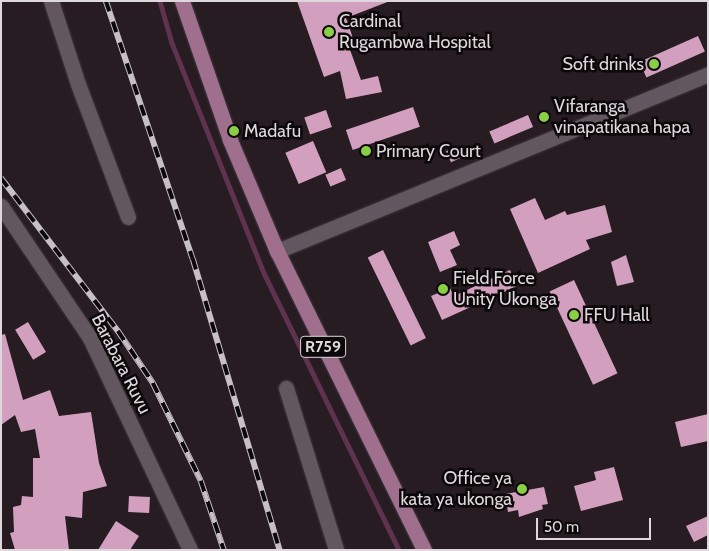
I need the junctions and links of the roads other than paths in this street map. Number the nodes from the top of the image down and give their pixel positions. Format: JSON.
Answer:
{"nodes":[{"id":1,"x":51,"y":1,"type":"edge"},
{"id":2,"x":182,"y":1,"type":"edge"},
{"id":3,"x":708,"y":74,"type":"edge"},
{"id":4,"x":1,"y":206,"type":"edge"},
{"id":5,"x":128,"y":217,"type":"dead end"},
{"id":6,"x":277,"y":252,"type":"junction"},
{"id":7,"x":286,"y":388,"type":"dead end"},
{"id":8,"x":190,"y":550,"type":"edge"},
{"id":9,"x":336,"y":550,"type":"edge"},
{"id":10,"x":424,"y":550,"type":"edge"}],
"edges":[{"from":1,"to":5,"type":"street"},
{"from":2,"to":6,"type":"main road","number":"R759"},
{"from":3,"to":6,"type":"street"},
{"from":4,"to":8,"type":"street","name":"Barabara Ruvu"},
{"from":6,"to":10,"type":"main road","number":"R759"},
{"from":7,"to":9,"type":"street"}]}
